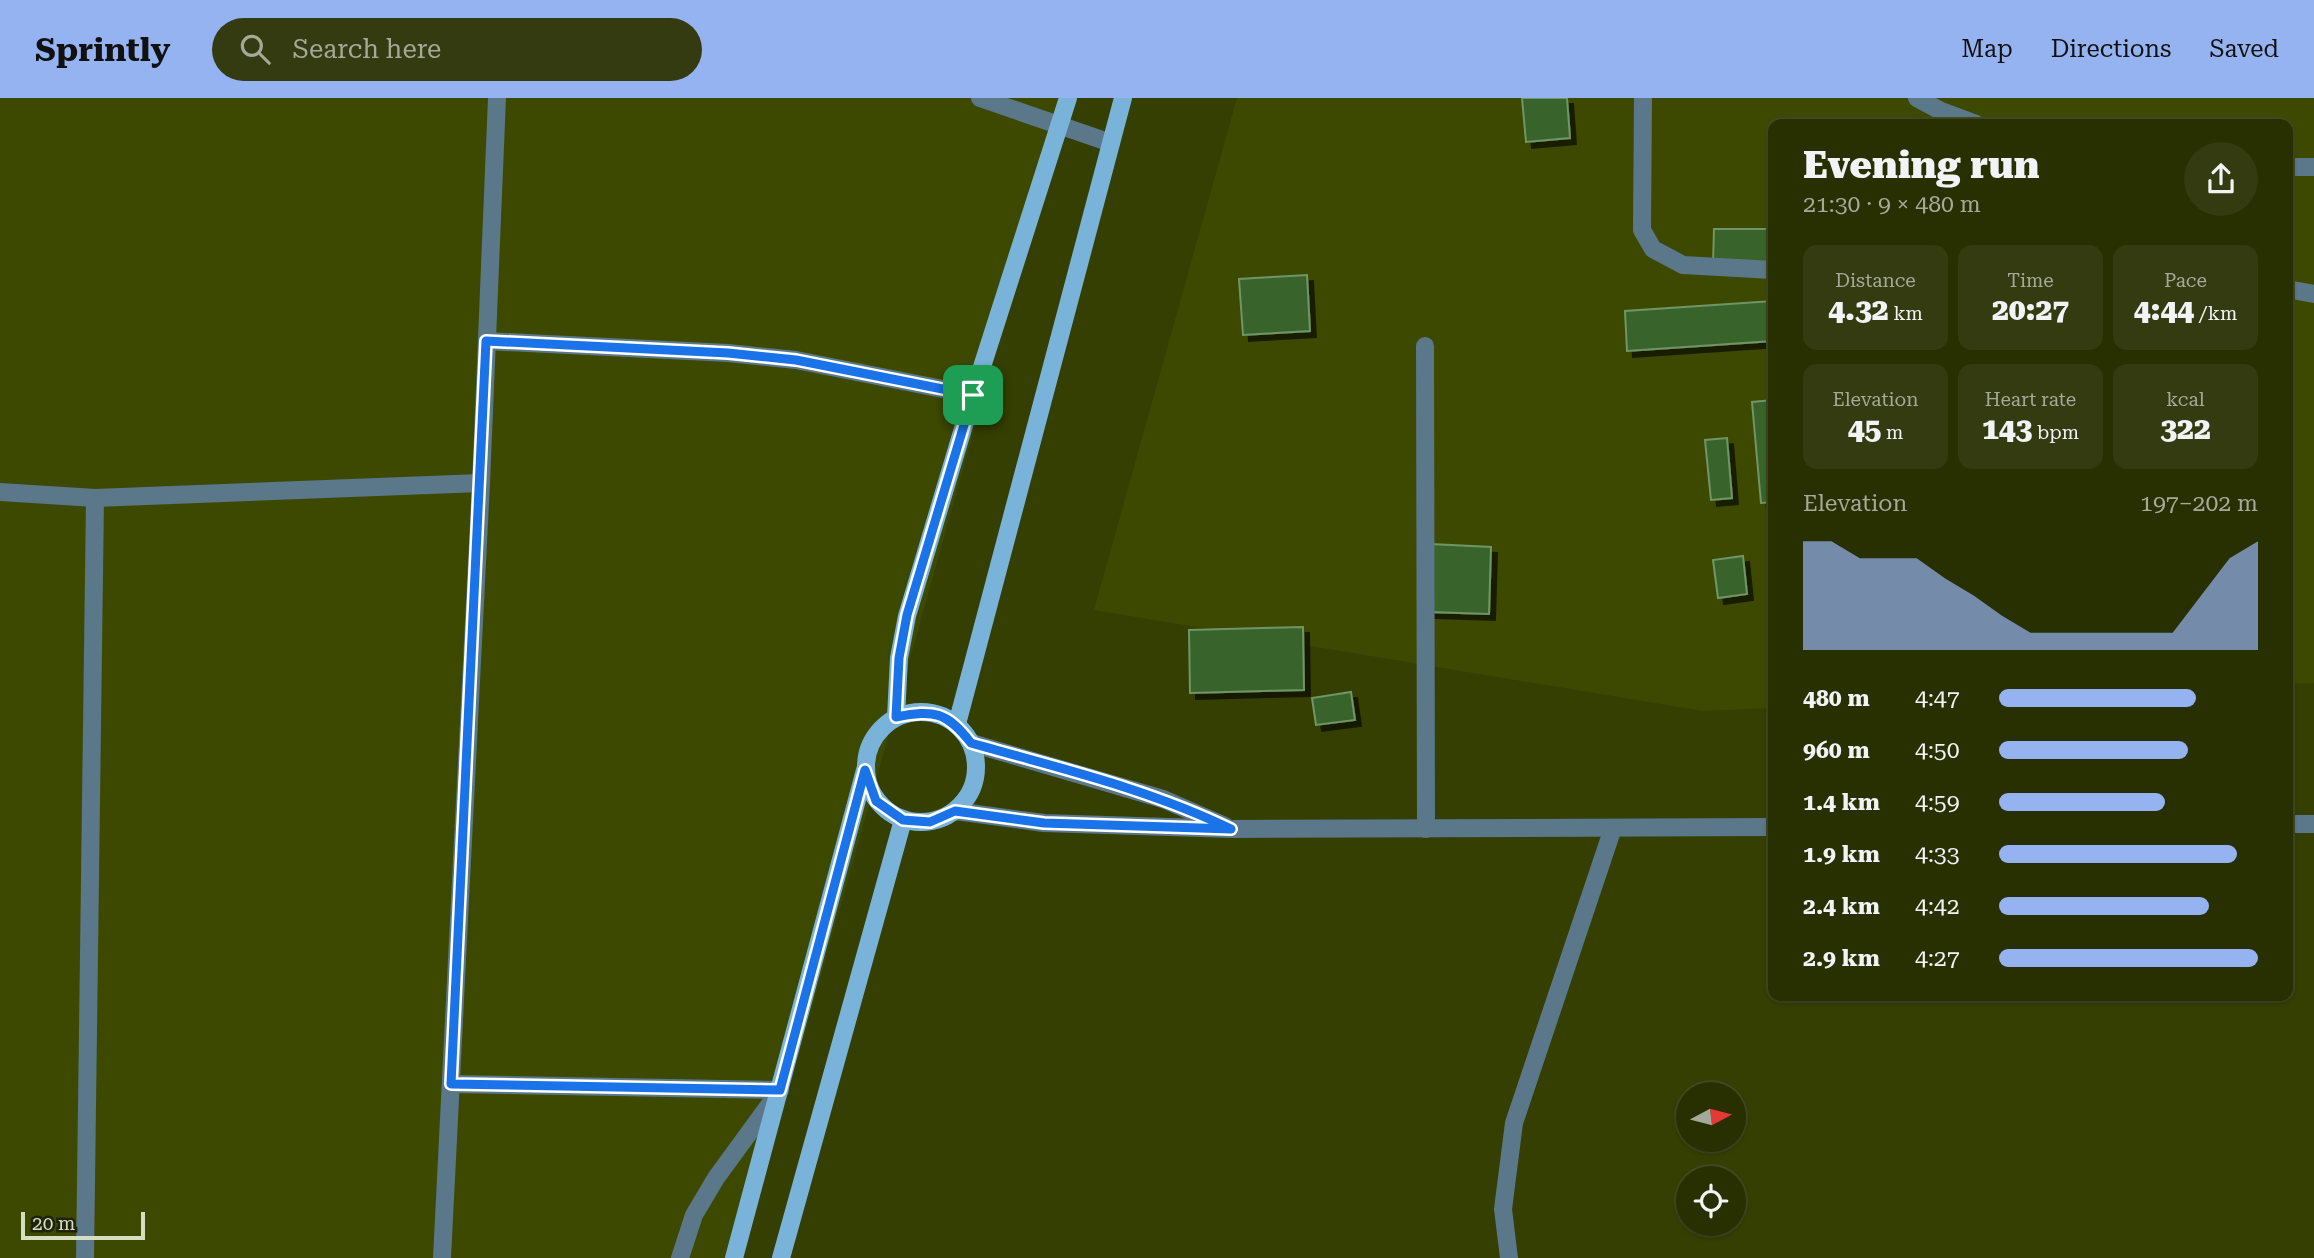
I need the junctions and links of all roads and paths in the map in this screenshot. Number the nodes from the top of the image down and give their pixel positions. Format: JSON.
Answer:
{"nodes":[{"id":1,"x":497,"y":98,"type":"edge"},
{"id":2,"x":980,"y":98,"type":"edge"},
{"id":3,"x":1068,"y":98,"type":"edge"},
{"id":4,"x":1123,"y":98,"type":"edge"},
{"id":5,"x":1643,"y":98,"type":"edge"},
{"id":6,"x":1917,"y":98,"type":"edge"},
{"id":7,"x":1963,"y":119,"type":"edge"},
{"id":8,"x":1060,"y":125,"type":"junction"},
{"id":9,"x":1111,"y":143,"type":"junction"},
{"id":10,"x":2293,"y":167,"type":"edge"},
{"id":11,"x":2314,"y":167,"type":"edge"},
{"id":12,"x":1768,"y":270,"type":"edge"},
{"id":13,"x":2293,"y":290,"type":"edge"},
{"id":14,"x":2314,"y":294,"type":"edge"},
{"id":15,"x":486,"y":341,"type":"junction"},
{"id":16,"x":1425,"y":346,"type":"dead end"},
{"id":17,"x":973,"y":395,"type":"junction"},
{"id":18,"x":481,"y":482,"type":"junction"},
{"id":19,"x":0,"y":492,"type":"edge"},
{"id":20,"x":95,"y":498,"type":"junction"},
{"id":21,"x":896,"y":717,"type":"junction"},
{"id":22,"x":957,"y":724,"type":"junction"},
{"id":23,"x":971,"y":743,"type":"junction"},
{"id":24,"x":865,"y":770,"type":"junction"},
{"id":25,"x":955,"y":811,"type":"junction"},
{"id":26,"x":903,"y":820,"type":"junction"},
{"id":27,"x":2293,"y":824,"type":"edge"},
{"id":28,"x":2314,"y":824,"type":"edge"},
{"id":29,"x":1768,"y":827,"type":"edge"},
{"id":30,"x":1613,"y":828,"type":"junction"},
{"id":31,"x":1231,"y":829,"type":"junction"},
{"id":32,"x":1426,"y":829,"type":"junction"},
{"id":33,"x":451,"y":1084,"type":"junction"},
{"id":34,"x":780,"y":1090,"type":"junction"},
{"id":35,"x":85,"y":1258,"type":"edge"},
{"id":36,"x":442,"y":1258,"type":"edge"},
{"id":37,"x":680,"y":1258,"type":"edge"},
{"id":38,"x":734,"y":1258,"type":"edge"},
{"id":39,"x":782,"y":1258,"type":"edge"},
{"id":40,"x":1509,"y":1258,"type":"edge"}],
"edges":[{"from":1,"to":15,"type":"street"},
{"from":2,"to":8,"type":"street"},
{"from":3,"to":8,"type":"main road"},
{"from":4,"to":9,"type":"main road"},
{"from":5,"to":12,"type":"street"},
{"from":6,"to":7,"type":"street"},
{"from":8,"to":9,"type":"street"},
{"from":8,"to":17,"type":"main road"},
{"from":9,"to":22,"type":"main road"},
{"from":10,"to":11,"type":"street"},
{"from":13,"to":14,"type":"street"},
{"from":15,"to":17,"type":"street"},
{"from":15,"to":18,"type":"street"},
{"from":16,"to":32,"type":"street"},
{"from":17,"to":21,"type":"main road"},
{"from":18,"to":20,"type":"street"},
{"from":18,"to":33,"type":"street"},
{"from":19,"to":20,"type":"street"},
{"from":20,"to":35,"type":"street"},
{"from":21,"to":22,"type":"main road"},
{"from":21,"to":24,"type":"main road"},
{"from":22,"to":23,"type":"main road"},
{"from":23,"to":25,"type":"main road"},
{"from":23,"to":31,"type":"street"},
{"from":24,"to":26,"type":"main road"},
{"from":24,"to":34,"type":"main road"},
{"from":25,"to":26,"type":"main road"},
{"from":25,"to":31,"type":"street"},
{"from":26,"to":39,"type":"main road"},
{"from":27,"to":28,"type":"street"},
{"from":29,"to":30,"type":"street"},
{"from":30,"to":32,"type":"street"},
{"from":30,"to":40,"type":"street"},
{"from":31,"to":32,"type":"street"},
{"from":33,"to":34,"type":"street"},
{"from":33,"to":36,"type":"street"},
{"from":34,"to":37,"type":"street"},
{"from":34,"to":38,"type":"main road"}]}
